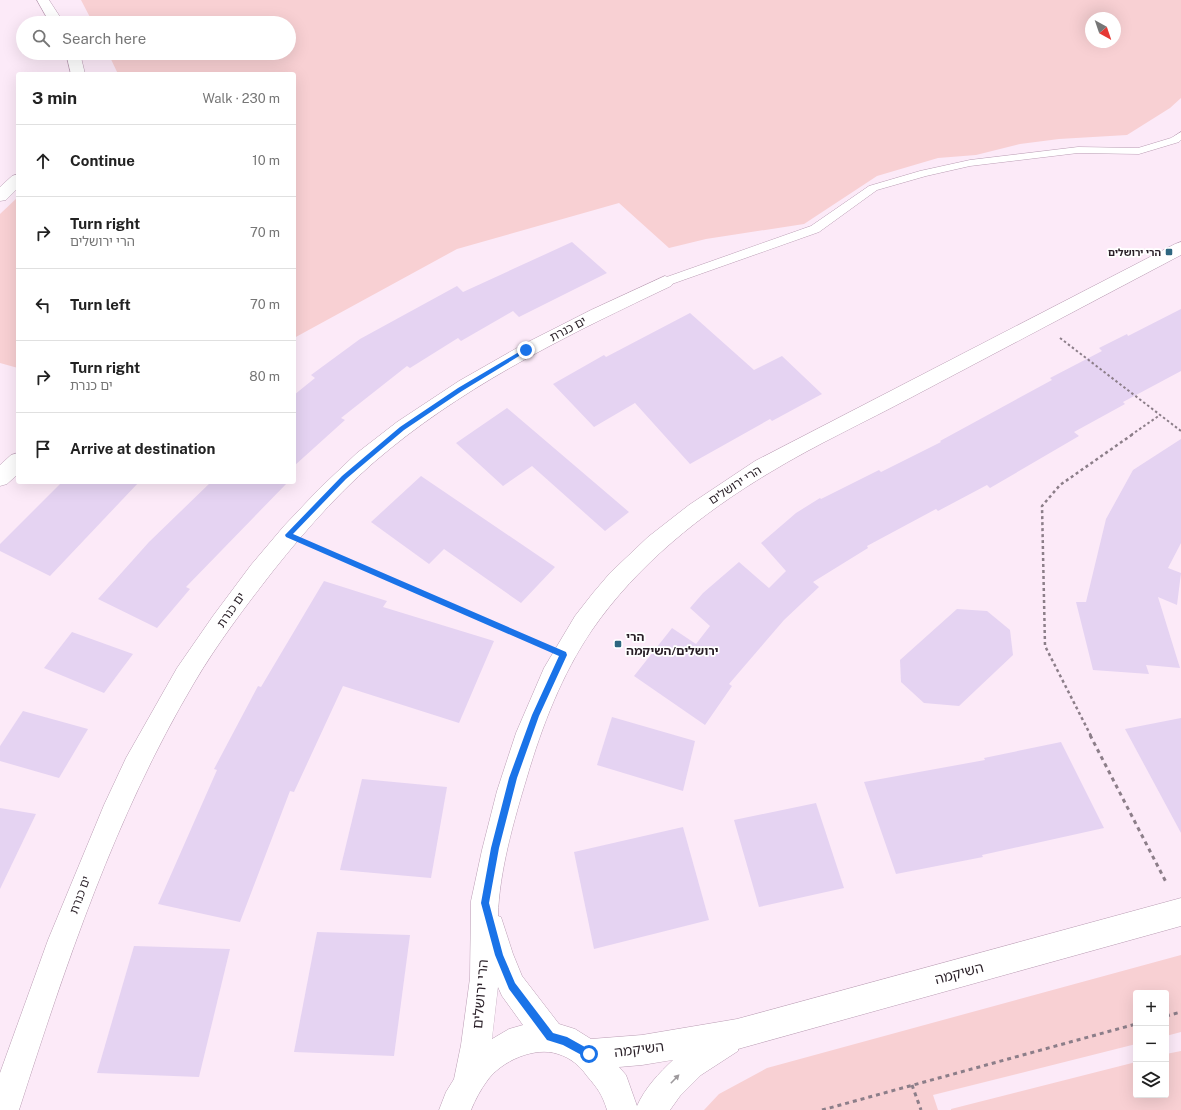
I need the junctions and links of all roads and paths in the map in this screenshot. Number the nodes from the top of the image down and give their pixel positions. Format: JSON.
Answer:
{"nodes":[{"id":1,"x":44,"y":0,"type":"edge"},
{"id":2,"x":53,"y":16,"type":"edge"},
{"id":3,"x":75,"y":60,"type":"edge"},
{"id":4,"x":78,"y":72,"type":"edge"},
{"id":5,"x":1181,"y":134,"type":"edge"},
{"id":6,"x":16,"y":181,"type":"edge"},
{"id":7,"x":0,"y":196,"type":"edge"},
{"id":8,"x":1181,"y":248,"type":"edge"},
{"id":9,"x":665,"y":282,"type":"joint"},
{"id":10,"x":1039,"y":322,"type":"junction"},
{"id":11,"x":1160,"y":415,"type":"junction"},
{"id":12,"x":1181,"y":432,"type":"edge"},
{"id":13,"x":16,"y":463,"type":"edge"},
{"id":14,"x":0,"y":478,"type":"edge"},
{"id":15,"x":288,"y":535,"type":"junction"},
{"id":16,"x":564,"y":655,"type":"junction"},
{"id":17,"x":1176,"y":901,"type":"edge"},
{"id":18,"x":485,"y":903,"type":"junction"},
{"id":19,"x":1181,"y":1012,"type":"edge"},
{"id":20,"x":1169,"y":1015,"type":"edge"},
{"id":21,"x":1133,"y":1025,"type":"edge"},
{"id":22,"x":737,"y":1034,"type":"junction"},
{"id":23,"x":550,"y":1037,"type":"junction"},
{"id":24,"x":589,"y":1054,"type":"junction"},
{"id":25,"x":912,"y":1085,"type":"junction"},
{"id":26,"x":456,"y":1102,"type":"edge"},
{"id":27,"x":4,"y":1110,"type":"edge"},
{"id":28,"x":623,"y":1110,"type":"edge"},
{"id":29,"x":651,"y":1110,"type":"edge"},
{"id":30,"x":822,"y":1110,"type":"edge"},
{"id":31,"x":921,"y":1110,"type":"edge"}],
"edges":[{"from":1,"to":2,"type":"street"},
{"from":3,"to":4,"type":"street"},
{"from":5,"to":9,"type":"lane"},
{"from":6,"to":7,"type":"street"},
{"from":8,"to":10,"type":"street","name":"הרי ירושלים"},
{"from":9,"to":15,"type":"street","name":"ים כנרת"},
{"from":10,"to":11,"type":"path"},
{"from":10,"to":16,"type":"street","name":"הרי ירושלים"},
{"from":11,"to":12,"type":"path"},
{"from":11,"to":17,"type":"path"},
{"from":13,"to":14,"type":"street"},
{"from":15,"to":16,"type":"path"},
{"from":15,"to":27,"type":"street","name":"ים כנרת"},
{"from":16,"to":18,"type":"street","name":"הרי ירושלים"},
{"from":17,"to":22,"type":"street","name":"השיקמה"},
{"from":18,"to":23,"type":"street","name":"הרי ירושלים"},
{"from":18,"to":26,"type":"street","name":"הרי ירושלים"},
{"from":19,"to":20,"type":"path"},
{"from":21,"to":25,"type":"path"},
{"from":22,"to":24,"type":"street","name":"השיקמה"},
{"from":29,"to":22,"type":"street","name":"השיקמה","one_way":true},
{"from":23,"to":24,"type":"street"},
{"from":23,"to":26,"type":"street"},
{"from":24,"to":28,"type":"street"},
{"from":25,"to":30,"type":"path"},
{"from":25,"to":31,"type":"path"}]}
